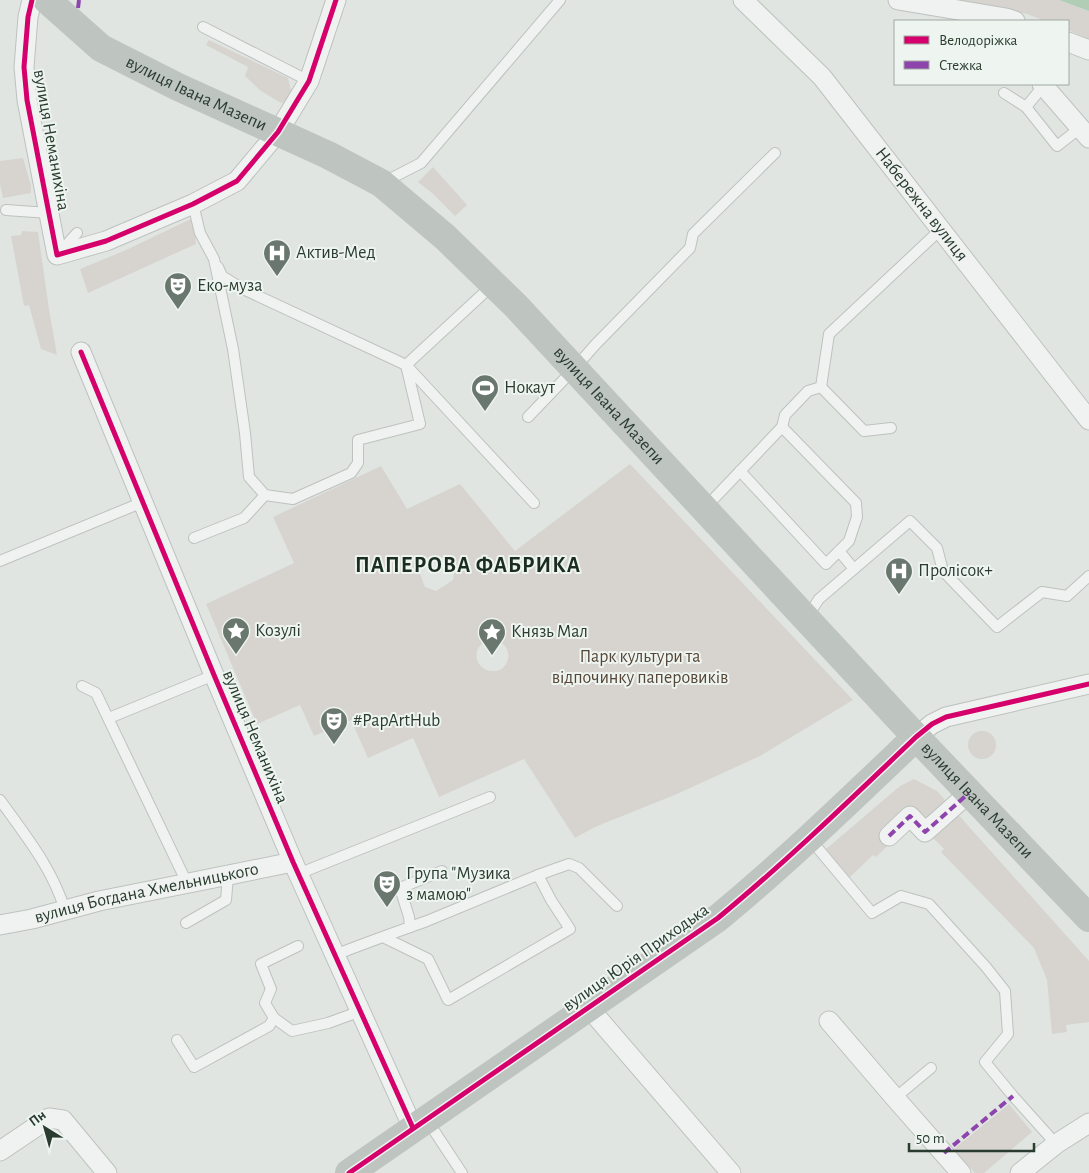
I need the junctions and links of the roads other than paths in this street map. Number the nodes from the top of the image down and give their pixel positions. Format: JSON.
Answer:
{"nodes":[{"id":1,"x":32,"y":0,"type":"edge"},
{"id":2,"x":47,"y":0,"type":"edge"},
{"id":3,"x":336,"y":0,"type":"edge"},
{"id":4,"x":560,"y":0,"type":"edge"},
{"id":5,"x":743,"y":0,"type":"edge"},
{"id":6,"x":898,"y":0,"type":"edge"},
{"id":7,"x":932,"y":6,"type":"junction"},
{"id":8,"x":948,"y":20,"type":"edge"},
{"id":9,"x":1012,"y":20,"type":"edge"},
{"id":10,"x":202,"y":27,"type":"dead end"},
{"id":11,"x":1069,"y":42,"type":"edge"},
{"id":12,"x":1089,"y":50,"type":"edge"},
{"id":13,"x":309,"y":81,"type":"junction"},
{"id":14,"x":1042,"y":85,"type":"edge"},
{"id":15,"x":1044,"y":85,"type":"edge"},
{"id":16,"x":1004,"y":93,"type":"dead end"},
{"id":17,"x":1026,"y":107,"type":"junction"},
{"id":18,"x":278,"y":132,"type":"junction"},
{"id":19,"x":1085,"y":133,"type":"edge"},
{"id":20,"x":775,"y":153,"type":"dead end"},
{"id":21,"x":381,"y":183,"type":"junction"},
{"id":22,"x":193,"y":204,"type":"junction"},
{"id":23,"x":6,"y":210,"type":"dead end"},
{"id":24,"x":49,"y":212,"type":"junction"},
{"id":25,"x":940,"y":230,"type":"junction"},
{"id":26,"x":77,"y":233,"type":"dead end"},
{"id":27,"x":57,"y":255,"type":"junction"},
{"id":28,"x":214,"y":259,"type":"junction"},
{"id":29,"x":488,"y":278,"type":"junction"},
{"id":30,"x":81,"y":352,"type":"dead end"},
{"id":31,"x":406,"y":365,"type":"junction"},
{"id":32,"x":574,"y":369,"type":"junction"},
{"id":33,"x":820,"y":386,"type":"junction"},
{"id":34,"x":528,"y":417,"type":"dead end"},
{"id":35,"x":1089,"y":420,"type":"edge"},
{"id":36,"x":782,"y":427,"type":"junction"},
{"id":37,"x":891,"y":428,"type":"dead end"},
{"id":38,"x":740,"y":471,"type":"junction"},
{"id":39,"x":264,"y":495,"type":"junction"},
{"id":40,"x":143,"y":502,"type":"junction"},
{"id":41,"x":534,"y":503,"type":"dead end"},
{"id":42,"x":704,"y":508,"type":"junction"},
{"id":43,"x":194,"y":538,"type":"dead end"},
{"id":44,"x":839,"y":551,"type":"junction"},
{"id":45,"x":0,"y":561,"type":"edge"},
{"id":46,"x":854,"y":569,"type":"junction"},
{"id":47,"x":1089,"y":576,"type":"edge"},
{"id":48,"x":806,"y":618,"type":"junction"},
{"id":49,"x":214,"y":675,"type":"junction"},
{"id":50,"x":1089,"y":684,"type":"edge"},
{"id":51,"x":82,"y":686,"type":"dead end"},
{"id":52,"x":109,"y":718,"type":"junction"},
{"id":53,"x":916,"y":737,"type":"junction"},
{"id":54,"x":969,"y":793,"type":"junction"},
{"id":55,"x":490,"y":797,"type":"dead end"},
{"id":56,"x":0,"y":800,"type":"edge"},
{"id":57,"x":889,"y":836,"type":"dead end"},
{"id":58,"x":810,"y":838,"type":"junction"},
{"id":59,"x":296,"y":868,"type":"junction"},
{"id":60,"x":442,"y":871,"type":"dead end"},
{"id":61,"x":538,"y":875,"type":"junction"},
{"id":62,"x":228,"y":876,"type":"junction"},
{"id":63,"x":187,"y":884,"type":"junction"},
{"id":64,"x":617,"y":906,"type":"dead end"},
{"id":65,"x":65,"y":910,"type":"junction"},
{"id":66,"x":1089,"y":918,"type":"edge"},
{"id":67,"x":186,"y":923,"type":"dead end"},
{"id":68,"x":0,"y":925,"type":"edge"},
{"id":69,"x":410,"y":927,"type":"junction"},
{"id":70,"x":383,"y":937,"type":"junction"},
{"id":71,"x":298,"y":946,"type":"dead end"},
{"id":72,"x":335,"y":955,"type":"junction"},
{"id":73,"x":589,"y":1008,"type":"junction"},
{"id":74,"x":361,"y":1011,"type":"junction"},
{"id":75,"x":274,"y":1018,"type":"junction"},
{"id":76,"x":830,"y":1021,"type":"dead end"},
{"id":77,"x":177,"y":1040,"type":"dead end"},
{"id":78,"x":931,"y":1068,"type":"dead end"},
{"id":79,"x":894,"y":1098,"type":"junction"},
{"id":80,"x":1089,"y":1123,"type":"edge"},
{"id":81,"x":420,"y":1124,"type":"junction"},
{"id":82,"x":1056,"y":1144,"type":"junction"},
{"id":83,"x":0,"y":1150,"type":"edge"},
{"id":84,"x":106,"y":1173,"type":"edge"},
{"id":85,"x":349,"y":1173,"type":"edge"},
{"id":86,"x":462,"y":1173,"type":"edge"},
{"id":87,"x":731,"y":1173,"type":"edge"},
{"id":88,"x":961,"y":1173,"type":"edge"},
{"id":89,"x":1020,"y":1173,"type":"edge"}],
"edges":[{"from":1,"to":24,"type":"street","name":"вулиця Неманихіна"},
{"from":2,"to":18,"type":"main road","name":"вулиця Івана Мазепи"},
{"from":3,"to":13,"type":"street"},
{"from":4,"to":21,"type":"lane"},
{"from":5,"to":25,"type":"street","name":"Набережна вулиця"},
{"from":6,"to":7,"type":"street"},
{"from":7,"to":8,"type":"street"},
{"from":7,"to":9,"type":"street"},
{"from":10,"to":13,"type":"lane"},
{"from":11,"to":12,"type":"street"},
{"from":13,"to":18,"type":"street"},
{"from":14,"to":17,"type":"lane"},
{"from":15,"to":19,"type":"street"},
{"from":16,"to":17,"type":"lane"},
{"from":17,"to":19,"type":"lane"},
{"from":18,"to":21,"type":"main road","name":"вулиця Івана Мазепи"},
{"from":18,"to":22,"type":"street"},
{"from":20,"to":32,"type":"lane"},
{"from":21,"to":29,"type":"main road","name":"вулиця Івана Мазепи"},
{"from":22,"to":27,"type":"street"},
{"from":22,"to":28,"type":"lane"},
{"from":23,"to":24,"type":"lane"},
{"from":24,"to":27,"type":"street","name":"вулиця Неманихіна"},
{"from":25,"to":33,"type":"lane"},
{"from":25,"to":35,"type":"street","name":"Набережна вулиця"},
{"from":26,"to":27,"type":"lane"},
{"from":28,"to":31,"type":"lane"},
{"from":28,"to":39,"type":"lane"},
{"from":29,"to":31,"type":"lane"},
{"from":29,"to":32,"type":"main road","name":"вулиця Івана Мазепи"},
{"from":30,"to":40,"type":"street","name":"вулиця Неманихіна"},
{"from":31,"to":39,"type":"lane"},
{"from":31,"to":41,"type":"lane"},
{"from":32,"to":34,"type":"lane"},
{"from":32,"to":42,"type":"main road","name":"вулиця Івана Мазепи"},
{"from":33,"to":36,"type":"lane"},
{"from":33,"to":37,"type":"lane"},
{"from":36,"to":38,"type":"lane"},
{"from":36,"to":44,"type":"lane"},
{"from":38,"to":42,"type":"lane"},
{"from":38,"to":44,"type":"lane"},
{"from":39,"to":43,"type":"lane"},
{"from":40,"to":45,"type":"lane"},
{"from":40,"to":49,"type":"street","name":"вулиця Неманихіна"},
{"from":42,"to":48,"type":"main road","name":"вулиця Івана Мазепи"},
{"from":44,"to":46,"type":"lane"},
{"from":46,"to":47,"type":"lane"},
{"from":46,"to":48,"type":"lane"},
{"from":48,"to":53,"type":"main road","name":"вулиця Івана Мазепи"},
{"from":49,"to":52,"type":"lane"},
{"from":49,"to":59,"type":"street","name":"вулиця Неманихіна"},
{"from":50,"to":53,"type":"street"},
{"from":51,"to":52,"type":"lane"},
{"from":52,"to":63,"type":"lane"},
{"from":53,"to":54,"type":"main road","name":"вулиця Івана Мазепи"},
{"from":53,"to":58,"type":"main road","name":"вулиця Юрія Приходька"},
{"from":54,"to":57,"type":"street"},
{"from":54,"to":66,"type":"main road","name":"вулиця Івана Мазепи"},
{"from":55,"to":59,"type":"lane"},
{"from":56,"to":65,"type":"lane"},
{"from":58,"to":73,"type":"main road","name":"вулиця Юрія Приходька"},
{"from":58,"to":82,"type":"lane"},
{"from":59,"to":62,"type":"street","name":"вулиця Богдана Хмельницького"},
{"from":59,"to":72,"type":"street","name":"вулиця Неманихіна"},
{"from":60,"to":69,"type":"lane"},
{"from":61,"to":64,"type":"lane"},
{"from":61,"to":69,"type":"lane"},
{"from":61,"to":70,"type":"lane"},
{"from":62,"to":63,"type":"street","name":"вулиця Богдана Хмельницького"},
{"from":62,"to":67,"type":"lane"},
{"from":63,"to":65,"type":"street","name":"вулиця Богдана Хмельницького"},
{"from":65,"to":68,"type":"street","name":"вулиця Богдана Хмельницького"},
{"from":69,"to":70,"type":"lane"},
{"from":70,"to":72,"type":"lane"},
{"from":71,"to":75,"type":"lane"},
{"from":72,"to":74,"type":"street","name":"вулиця Неманихіна"},
{"from":73,"to":81,"type":"main road","name":"вулиця Юрія Приходька"},
{"from":73,"to":87,"type":"street"},
{"from":74,"to":75,"type":"lane"},
{"from":74,"to":81,"type":"street","name":"вулиця Неманихіна"},
{"from":75,"to":77,"type":"lane"},
{"from":76,"to":79,"type":"street"},
{"from":78,"to":79,"type":"lane"},
{"from":79,"to":88,"type":"street"},
{"from":80,"to":82,"type":"street"},
{"from":81,"to":85,"type":"main road","name":"вулиця Юрія Приходька"},
{"from":81,"to":86,"type":"lane"},
{"from":82,"to":89,"type":"street"},
{"from":83,"to":84,"type":"street"}]}
